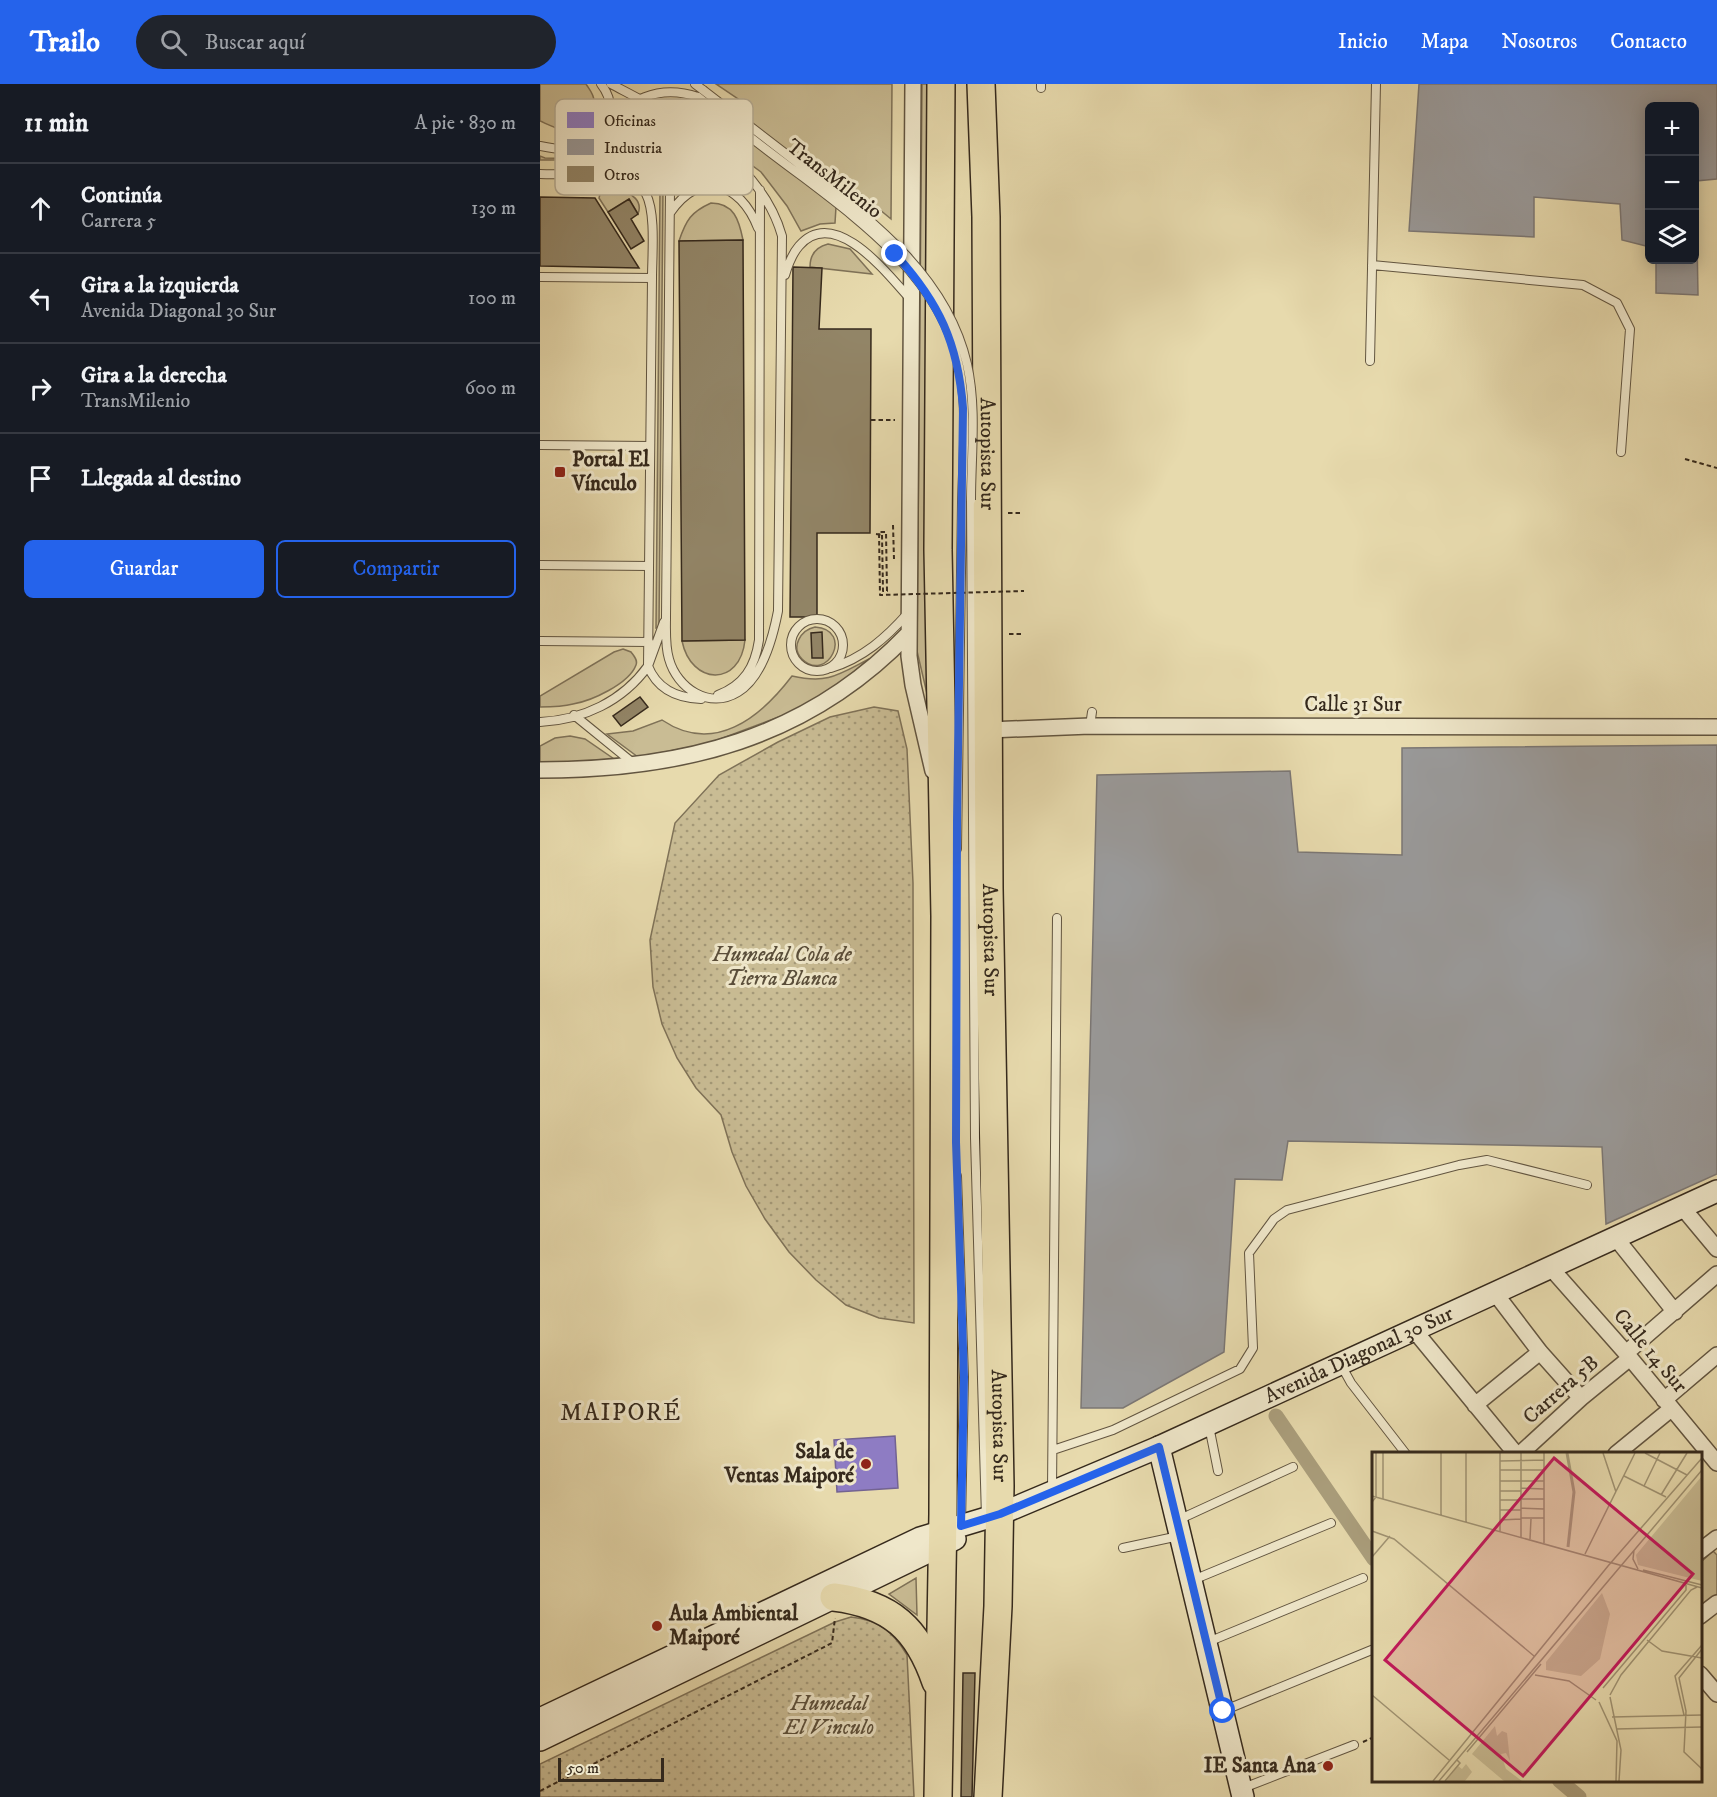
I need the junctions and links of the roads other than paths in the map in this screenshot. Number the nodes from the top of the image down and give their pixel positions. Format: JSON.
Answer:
{"nodes":[{"id":1,"x":602,"y":84,"type":"edge"},
{"id":2,"x":611,"y":84,"type":"edge"},
{"id":3,"x":695,"y":84,"type":"edge"},
{"id":4,"x":913,"y":84,"type":"edge"},
{"id":5,"x":941,"y":84,"type":"edge"},
{"id":6,"x":981,"y":84,"type":"edge"},
{"id":7,"x":1376,"y":84,"type":"edge"},
{"id":8,"x":700,"y":94,"type":"junction"},
{"id":9,"x":637,"y":98,"type":"joint"},
{"id":10,"x":609,"y":99,"type":"edge"},
{"id":11,"x":706,"y":99,"type":"edge"},
{"id":12,"x":707,"y":99,"type":"edge"},
{"id":13,"x":753,"y":133,"type":"edge"},
{"id":14,"x":753,"y":136,"type":"edge"},
{"id":15,"x":540,"y":146,"type":"edge"},
{"id":16,"x":555,"y":148,"type":"edge"},
{"id":17,"x":540,"y":174,"type":"edge"},
{"id":18,"x":555,"y":174,"type":"edge"},
{"id":19,"x":753,"y":183,"type":"edge"},
{"id":20,"x":760,"y":190,"type":"junction"},
{"id":21,"x":645,"y":195,"type":"edge"},
{"id":22,"x":669,"y":195,"type":"edge"},
{"id":23,"x":686,"y":195,"type":"edge"},
{"id":24,"x":734,"y":195,"type":"edge"},
{"id":25,"x":670,"y":213,"type":"junction"},
{"id":26,"x":760,"y":232,"type":"junction"},
{"id":27,"x":1372,"y":265,"type":"junction"},
{"id":28,"x":540,"y":277,"type":"edge"},
{"id":29,"x":652,"y":278,"type":"junction"},
{"id":30,"x":782,"y":282,"type":"junction"},
{"id":31,"x":911,"y":301,"type":"junction"},
{"id":32,"x":1370,"y":361,"type":"dead end"},
{"id":33,"x":540,"y":445,"type":"edge"},
{"id":34,"x":650,"y":446,"type":"junction"},
{"id":35,"x":1621,"y":452,"type":"dead end"},
{"id":36,"x":540,"y":565,"type":"edge"},
{"id":37,"x":649,"y":566,"type":"junction"},
{"id":38,"x":909,"y":612,"type":"junction"},
{"id":39,"x":666,"y":617,"type":"junction"},
{"id":40,"x":908,"y":634,"type":"junction"},
{"id":41,"x":540,"y":641,"type":"edge"},
{"id":42,"x":649,"y":642,"type":"junction"},
{"id":43,"x":648,"y":666,"type":"junction"},
{"id":44,"x":825,"y":670,"type":"junction"},
{"id":45,"x":708,"y":699,"type":"junction"},
{"id":46,"x":574,"y":715,"type":"junction"},
{"id":47,"x":550,"y":721,"type":"junction"},
{"id":48,"x":540,"y":722,"type":"edge"},
{"id":49,"x":1717,"y":727,"type":"edge"},
{"id":50,"x":540,"y":728,"type":"edge"},
{"id":51,"x":989,"y":730,"type":"junction"},
{"id":52,"x":634,"y":764,"type":"junction"},
{"id":53,"x":540,"y":770,"type":"edge"},
{"id":54,"x":943,"y":809,"type":"junction"},
{"id":55,"x":957,"y":857,"type":"dead end"},
{"id":56,"x":1057,"y":918,"type":"dead end"},
{"id":57,"x":957,"y":1166,"type":"dead end"},
{"id":58,"x":1587,"y":1185,"type":"dead end"},
{"id":59,"x":1717,"y":1191,"type":"edge"},
{"id":60,"x":1682,"y":1207,"type":"junction"},
{"id":61,"x":1615,"y":1237,"type":"junction"},
{"id":62,"x":1717,"y":1249,"type":"edge"},
{"id":63,"x":1550,"y":1267,"type":"junction"},
{"id":64,"x":1717,"y":1274,"type":"edge"},
{"id":65,"x":1496,"y":1293,"type":"junction"},
{"id":66,"x":1675,"y":1312,"type":"junction"},
{"id":67,"x":1414,"y":1330,"type":"junction"},
{"id":68,"x":1540,"y":1352,"type":"junction"},
{"id":69,"x":1717,"y":1355,"type":"edge"},
{"id":70,"x":1628,"y":1356,"type":"junction"},
{"id":71,"x":1340,"y":1364,"type":"junction"},
{"id":72,"x":1581,"y":1398,"type":"junction"},
{"id":73,"x":1668,"y":1404,"type":"junction"},
{"id":74,"x":1475,"y":1405,"type":"junction"},
{"id":75,"x":1208,"y":1424,"type":"junction"},
{"id":76,"x":1159,"y":1447,"type":"junction"},
{"id":77,"x":1053,"y":1450,"type":"junction"},
{"id":78,"x":1404,"y":1452,"type":"edge"},
{"id":79,"x":1516,"y":1452,"type":"edge"},
{"id":80,"x":1520,"y":1452,"type":"edge"},
{"id":81,"x":1618,"y":1452,"type":"edge"},
{"id":82,"x":1710,"y":1454,"type":"edge"},
{"id":83,"x":1293,"y":1467,"type":"dead end"},
{"id":84,"x":1218,"y":1471,"type":"dead end"},
{"id":85,"x":1052,"y":1492,"type":"junction"},
{"id":86,"x":990,"y":1521,"type":"junction"},
{"id":87,"x":1331,"y":1523,"type":"dead end"},
{"id":88,"x":1179,"y":1528,"type":"junction"},
{"id":89,"x":953,"y":1537,"type":"junction"},
{"id":90,"x":1717,"y":1538,"type":"edge"},
{"id":91,"x":1123,"y":1548,"type":"dead end"},
{"id":92,"x":1702,"y":1550,"type":"edge"},
{"id":93,"x":1363,"y":1578,"type":"dead end"},
{"id":94,"x":1192,"y":1581,"type":"junction"},
{"id":95,"x":834,"y":1597,"type":"junction"},
{"id":96,"x":1717,"y":1603,"type":"edge"},
{"id":97,"x":1702,"y":1615,"type":"edge"},
{"id":98,"x":1206,"y":1642,"type":"junction"},
{"id":99,"x":1372,"y":1649,"type":"edge"},
{"id":100,"x":1702,"y":1675,"type":"edge"},
{"id":101,"x":939,"y":1692,"type":"junction"},
{"id":102,"x":1717,"y":1692,"type":"edge"},
{"id":103,"x":1223,"y":1711,"type":"junction"},
{"id":104,"x":540,"y":1719,"type":"edge"},
{"id":105,"x":540,"y":1740,"type":"edge"},
{"id":106,"x":1354,"y":1745,"type":"dead end"},
{"id":107,"x":1242,"y":1792,"type":"edge"},
{"id":108,"x":938,"y":1797,"type":"edge"},
{"id":109,"x":988,"y":1797,"type":"edge"}],
"edges":[{"from":1,"to":10,"type":"lane"},
{"from":2,"to":9,"type":"lane","name":"TransMilenio"},
{"from":3,"to":8,"type":"lane","name":"TransMilenio"},
{"from":4,"to":31,"type":"street"},
{"from":5,"to":54,"type":"highway"},
{"from":6,"to":51,"type":"highway","name":"Autopista Sur"},
{"from":7,"to":27,"type":"lane"},
{"from":8,"to":9,"type":"lane","name":"TransMilenio"},
{"from":8,"to":11,"type":"lane","name":"TransMilenio","bridge":true},
{"from":8,"to":12,"type":"lane","name":"TransMilenio","bridge":true},
{"from":13,"to":86,"type":"lane","name":"TransMilenio","bridge":true},
{"from":14,"to":55,"type":"lane","name":"TransMilenio","bridge":true},
{"from":15,"to":16,"type":"lane"},
{"from":17,"to":18,"type":"lane"},
{"from":19,"to":20,"type":"lane","name":"TransMilenio"},
{"from":20,"to":26,"type":"lane"},
{"from":20,"to":30,"type":"lane","name":"TransMilenio"},
{"from":21,"to":29,"type":"lane"},
{"from":22,"to":25,"type":"lane"},
{"from":23,"to":25,"type":"lane"},
{"from":24,"to":26,"type":"lane"},
{"from":25,"to":39,"type":"lane"},
{"from":26,"to":45,"type":"lane"},
{"from":27,"to":32,"type":"lane"},
{"from":27,"to":35,"type":"lane"},
{"from":28,"to":29,"type":"lane"},
{"from":29,"to":34,"type":"lane"},
{"from":30,"to":31,"type":"lane","name":"TransMilenio"},
{"from":30,"to":45,"type":"lane","name":"TransMilenio"},
{"from":31,"to":38,"type":"street"},
{"from":33,"to":34,"type":"lane"},
{"from":34,"to":37,"type":"lane"},
{"from":36,"to":37,"type":"lane"},
{"from":37,"to":42,"type":"lane"},
{"from":38,"to":40,"type":"street"},
{"from":38,"to":44,"type":"lane"},
{"from":39,"to":43,"type":"lane"},
{"from":39,"to":45,"type":"lane"},
{"from":40,"to":52,"type":"street"},
{"from":40,"to":54,"type":"street"},
{"from":41,"to":42,"type":"lane"},
{"from":42,"to":43,"type":"lane"},
{"from":43,"to":45,"type":"lane","name":"TransMilenio"},
{"from":43,"to":46,"type":"lane"},
{"from":44,"to":44,"type":"lane"},
{"from":46,"to":47,"type":"lane"},
{"from":46,"to":52,"type":"lane"},
{"from":47,"to":48,"type":"lane"},
{"from":47,"to":50,"type":"lane"},
{"from":49,"to":51,"type":"street","name":"Calle 31 Sur"},
{"from":51,"to":86,"type":"highway","name":"Autopista Sur"},
{"from":52,"to":53,"type":"street"},
{"from":54,"to":89,"type":"highway"},
{"from":56,"to":77,"type":"lane"},
{"from":57,"to":89,"type":"lane"},
{"from":58,"to":77,"type":"lane"},
{"from":59,"to":60,"type":"street","name":"Avenida Diagonal 30 Sur"},
{"from":60,"to":61,"type":"street","name":"Avenida Diagonal 30 Sur"},
{"from":60,"to":62,"type":"street"},
{"from":61,"to":63,"type":"street","name":"Avenida Diagonal 30 Sur"},
{"from":61,"to":66,"type":"street"},
{"from":63,"to":65,"type":"street","name":"Avenida Diagonal 30 Sur"},
{"from":63,"to":70,"type":"street","name":"Calle 14 Sur"},
{"from":64,"to":66,"type":"street","name":"Carrera 5B"},
{"from":65,"to":67,"type":"street","name":"Avenida Diagonal 30 Sur"},
{"from":65,"to":68,"type":"street"},
{"from":66,"to":70,"type":"street","name":"Carrera 5B"},
{"from":67,"to":71,"type":"street","name":"Avenida Diagonal 30 Sur"},
{"from":67,"to":74,"type":"street"},
{"from":68,"to":72,"type":"street"},
{"from":68,"to":74,"type":"street"},
{"from":69,"to":73,"type":"street"},
{"from":70,"to":72,"type":"street","name":"Carrera 5B"},
{"from":70,"to":73,"type":"street","name":"Calle 14 Sur"},
{"from":71,"to":75,"type":"street","name":"Avenida Diagonal 30 Sur"},
{"from":71,"to":78,"type":"lane"},
{"from":72,"to":80,"type":"street","name":"Carrera 5B"},
{"from":73,"to":81,"type":"street"},
{"from":73,"to":82,"type":"street","name":"Calle 14 Sur"},
{"from":74,"to":79,"type":"street"},
{"from":75,"to":76,"type":"street","name":"Avenida Diagonal 30 Sur"},
{"from":75,"to":84,"type":"lane"},
{"from":76,"to":85,"type":"street","name":"Avenida Diagonal 30 Sur"},
{"from":76,"to":88,"type":"street"},
{"from":77,"to":85,"type":"lane"},
{"from":83,"to":88,"type":"lane"},
{"from":85,"to":86,"type":"street","name":"Avenida Diagonal 30 Sur"},
{"from":86,"to":89,"type":"street","name":"Avenida Diagonal 30 Sur"},
{"from":86,"to":109,"type":"highway","name":"Autopista Sur"},
{"from":87,"to":94,"type":"lane"},
{"from":88,"to":91,"type":"lane"},
{"from":88,"to":94,"type":"street"},
{"from":89,"to":95,"type":"street","name":"Avenida Diagonal 30 Sur"},
{"from":89,"to":101,"type":"highway"},
{"from":89,"to":104,"type":"street","name":"Avenida Diagonal 30 Sur"},
{"from":90,"to":92,"type":"street"},
{"from":93,"to":98,"type":"lane"},
{"from":94,"to":98,"type":"street"},
{"from":95,"to":101,"type":"highway"},
{"from":95,"to":105,"type":"street","name":"Avenida Diagonal 30 Sur"},
{"from":96,"to":97,"type":"street"},
{"from":98,"to":103,"type":"street"},
{"from":99,"to":103,"type":"lane"},
{"from":100,"to":102,"type":"street"},
{"from":101,"to":108,"type":"highway"},
{"from":103,"to":107,"type":"street"},
{"from":106,"to":107,"type":"lane"}]}
